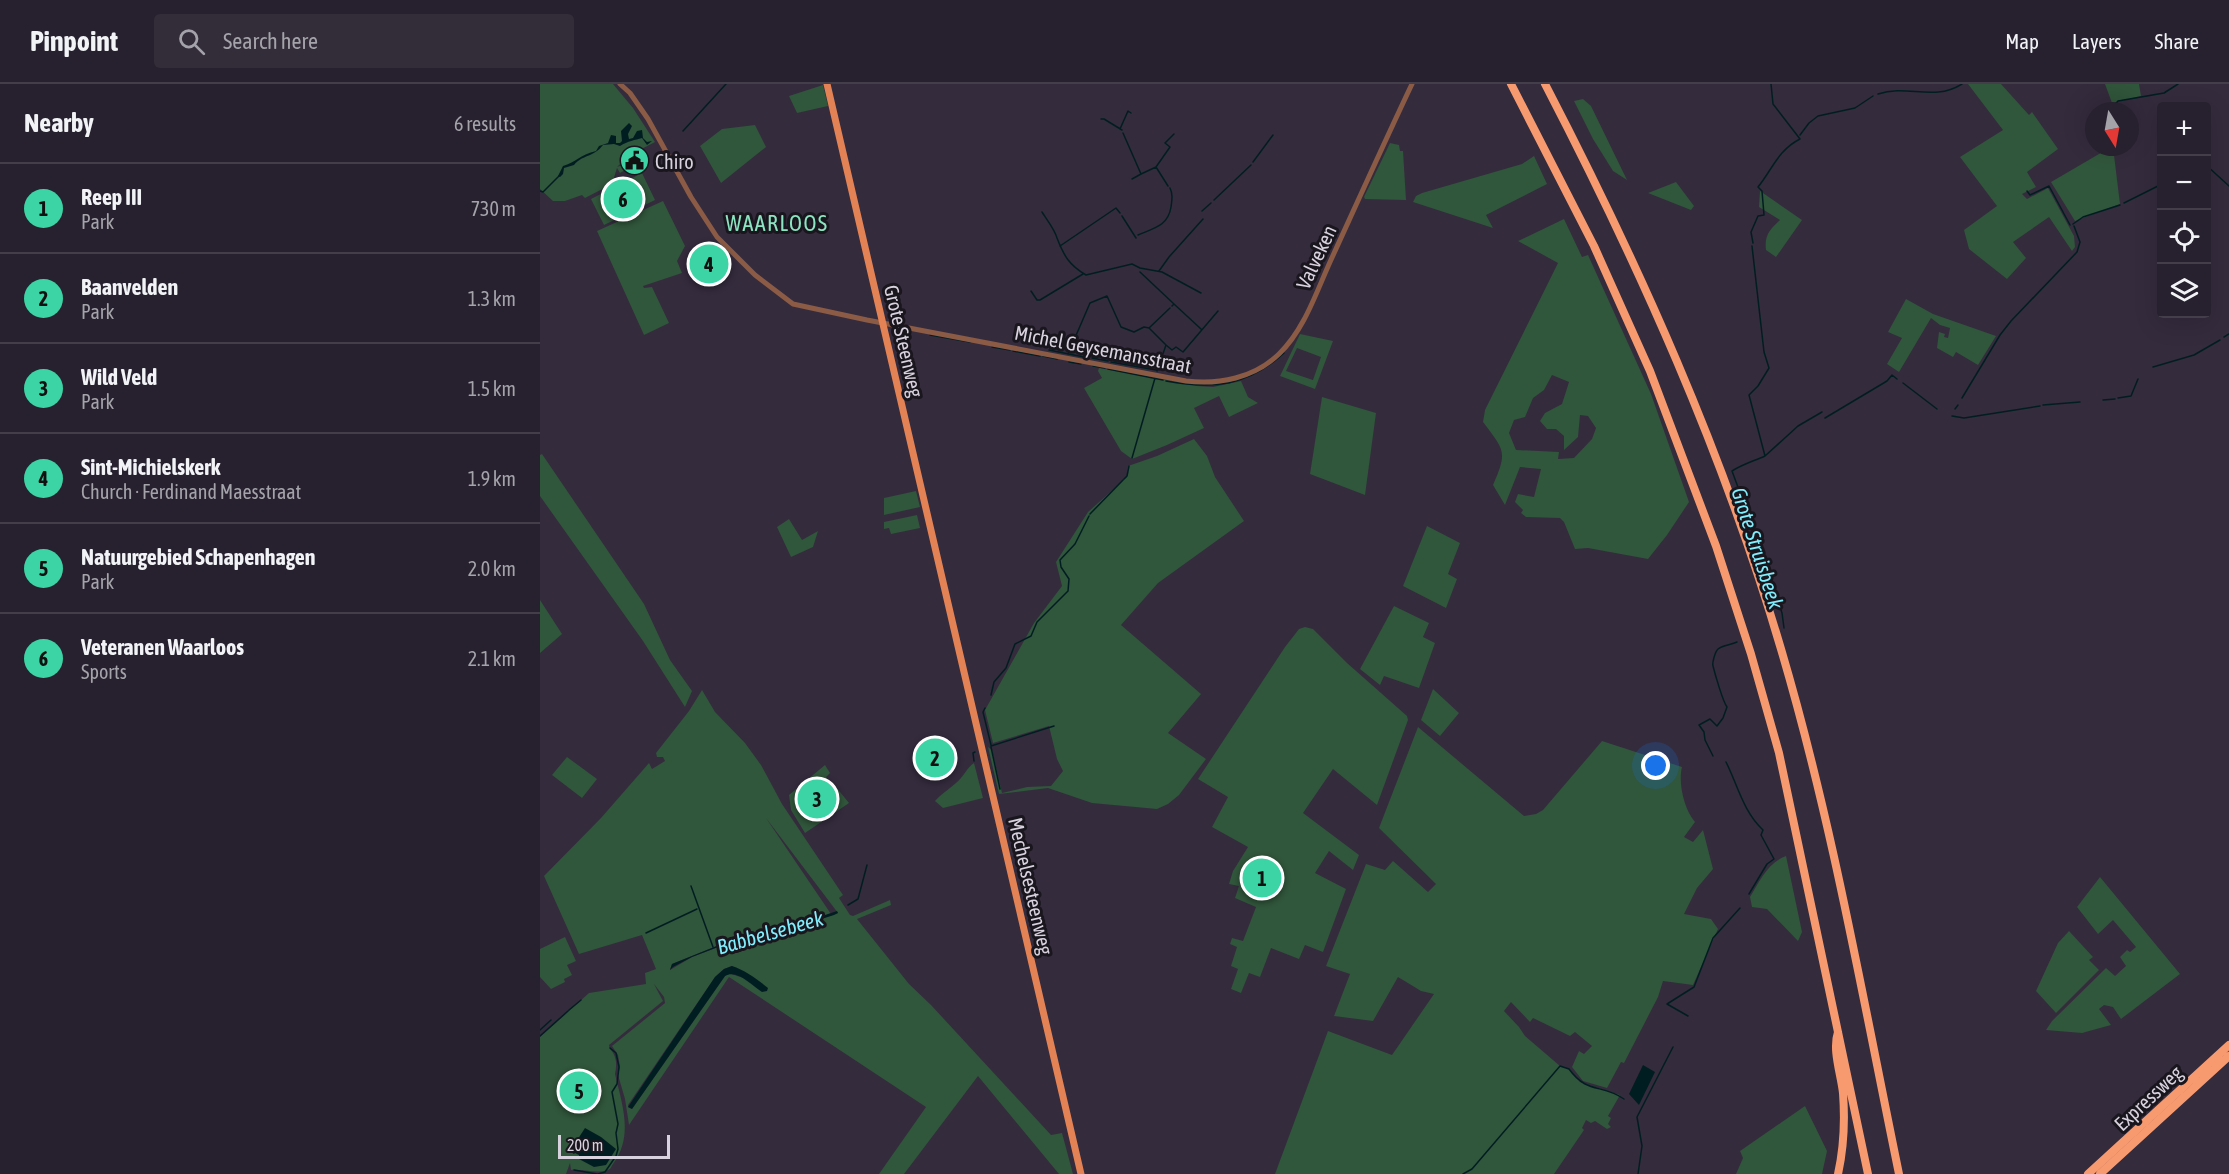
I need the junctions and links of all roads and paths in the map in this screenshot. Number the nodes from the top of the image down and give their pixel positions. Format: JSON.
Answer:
{"nodes":[{"id":1,"x":620,"y":84,"type":"edge"},
{"id":2,"x":828,"y":84,"type":"edge"},
{"id":3,"x":1412,"y":84,"type":"edge"},
{"id":4,"x":1511,"y":84,"type":"edge"},
{"id":5,"x":1545,"y":84,"type":"edge"},
{"id":6,"x":883,"y":323,"type":"junction"},
{"id":7,"x":1299,"y":327,"type":"joint"},
{"id":8,"x":948,"y":605,"type":"joint"},
{"id":9,"x":2229,"y":1045,"type":"edge"},
{"id":10,"x":2229,"y":1056,"type":"edge"},
{"id":11,"x":1841,"y":1060,"type":"junction"},
{"id":12,"x":2112,"y":1164,"type":"junction"},
{"id":13,"x":1081,"y":1174,"type":"edge"},
{"id":14,"x":1838,"y":1174,"type":"edge"},
{"id":15,"x":1868,"y":1174,"type":"edge"},
{"id":16,"x":1899,"y":1174,"type":"edge"},
{"id":17,"x":2088,"y":1174,"type":"edge"},
{"id":18,"x":2100,"y":1174,"type":"edge"},
{"id":19,"x":2105,"y":1174,"type":"edge"}],
"edges":[{"from":1,"to":6,"type":"street","name":"Michel Geysemansstraat"},
{"from":2,"to":6,"type":"main road","name":"Grote Steenweg"},
{"from":3,"to":7,"type":"street","name":"Valveken"},
{"from":4,"to":11,"type":"highway"},
{"from":5,"to":16,"type":"highway"},
{"from":6,"to":7,"type":"street","name":"Michel Geysemansstraat"},
{"from":6,"to":8,"type":"main road","name":"Grote Steenweg"},
{"from":8,"to":13,"type":"main road","name":"Mechelsesteenweg"},
{"from":9,"to":17,"type":"highway","name":"Expressweg"},
{"from":10,"to":12,"type":"highway","name":"Expressweg"},
{"from":11,"to":14,"type":"highway"},
{"from":11,"to":15,"type":"highway"},
{"from":12,"to":18,"type":"highway","name":"Expressweg"},
{"from":12,"to":19,"type":"highway"}]}
